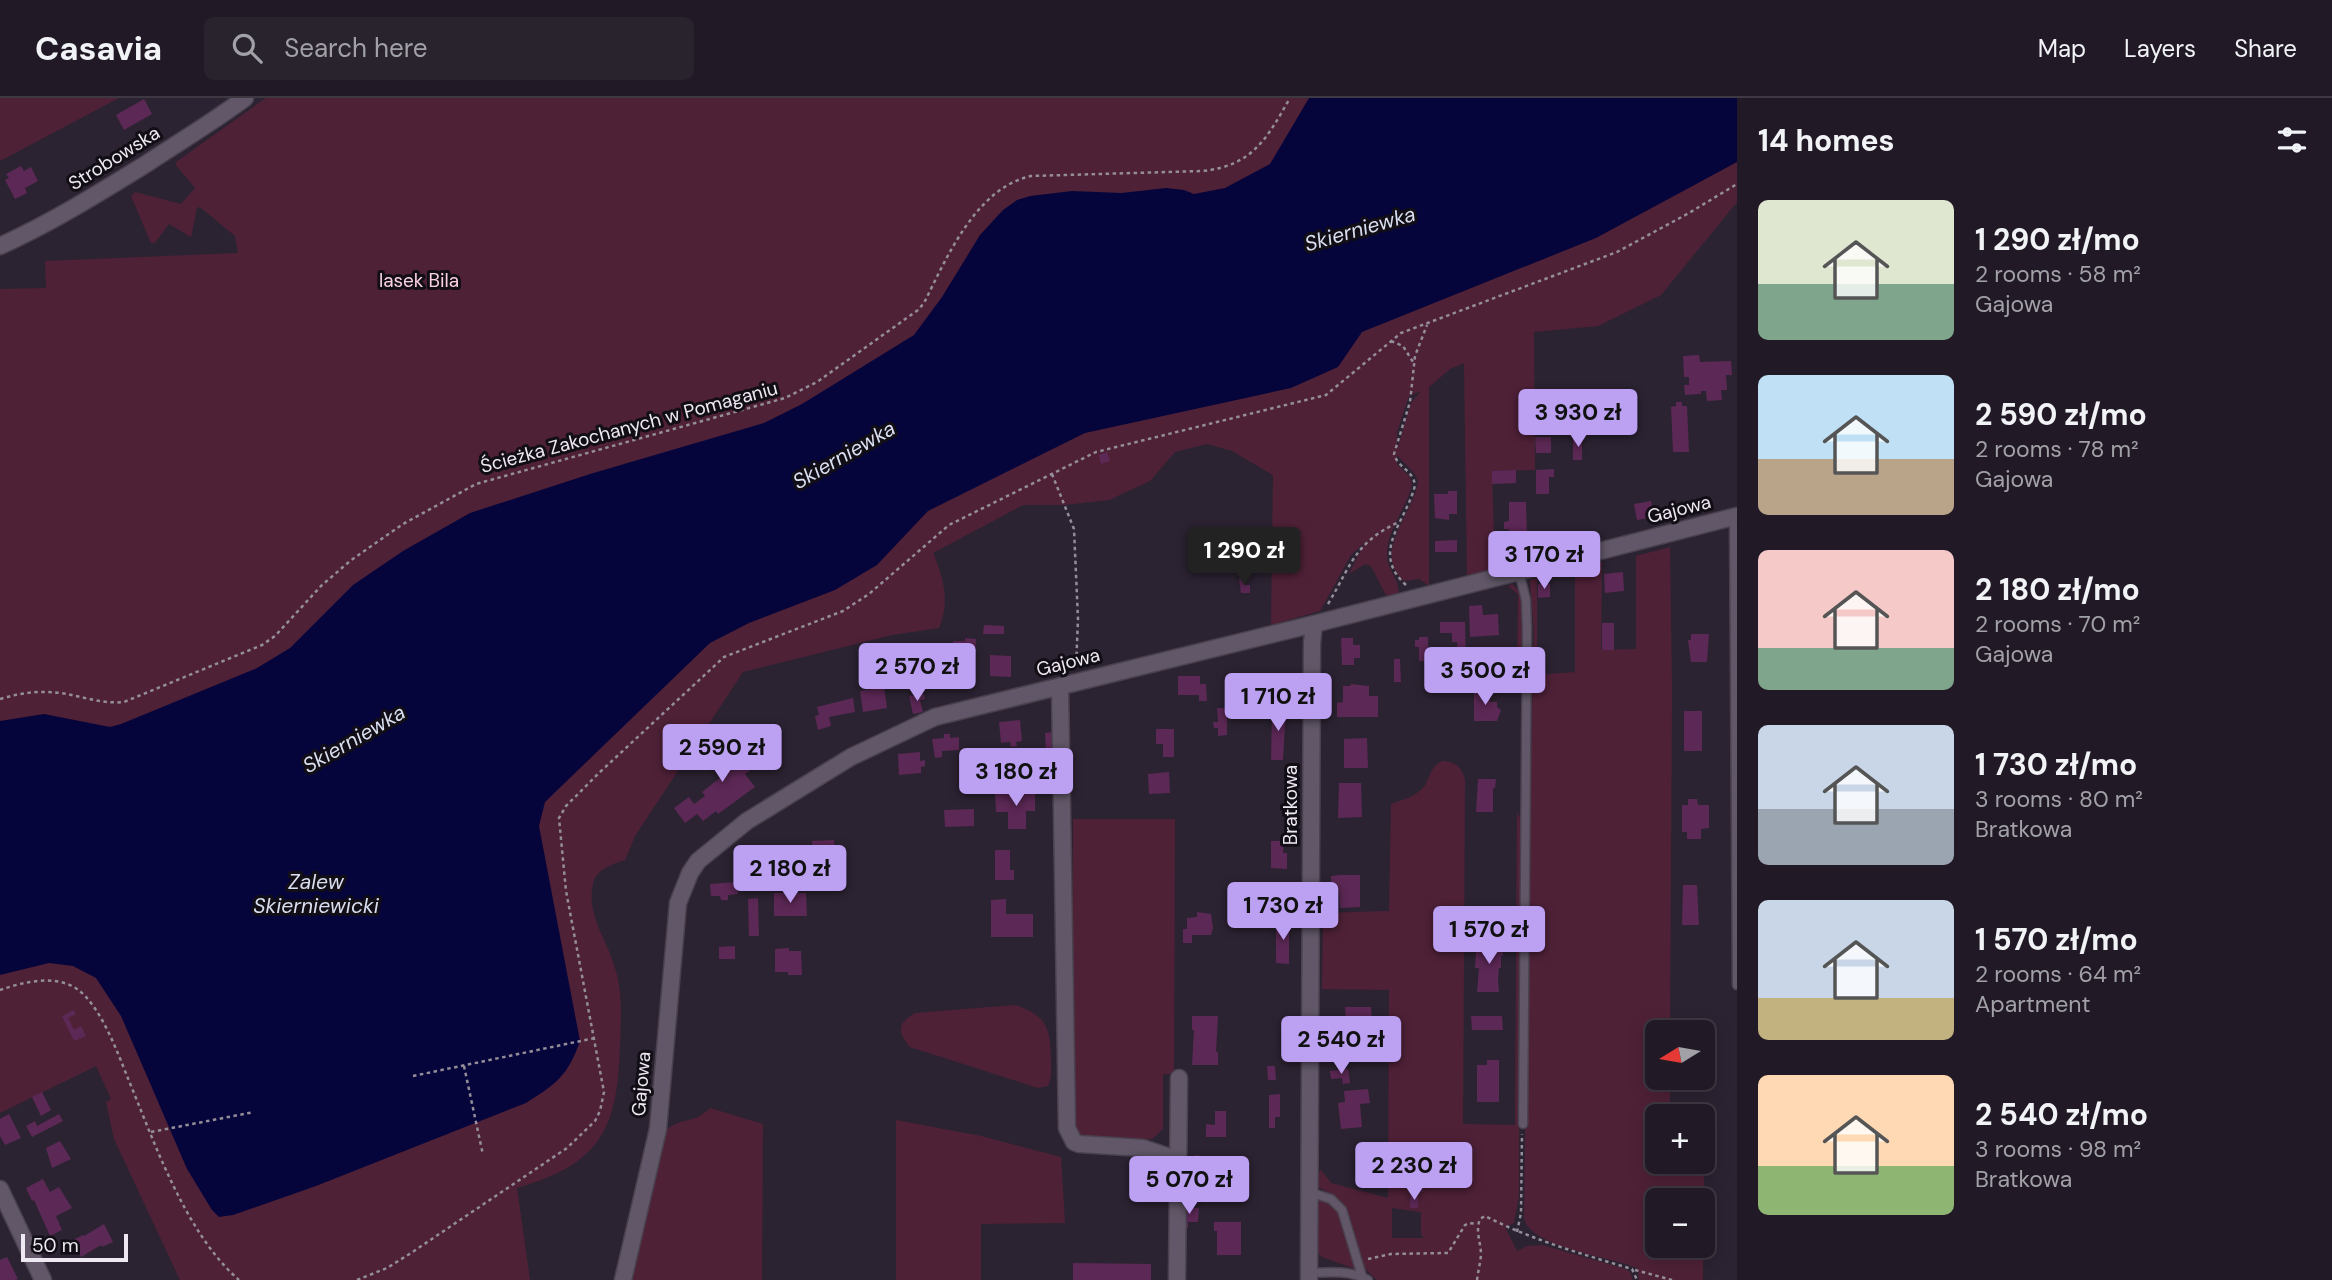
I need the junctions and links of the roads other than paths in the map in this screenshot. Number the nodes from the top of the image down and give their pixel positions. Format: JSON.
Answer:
{"nodes":[{"id":1,"x":245,"y":98,"type":"edge"},
{"id":2,"x":0,"y":246,"type":"edge"},
{"id":3,"x":1736,"y":516,"type":"edge"},
{"id":4,"x":1519,"y":571,"type":"junction"},
{"id":5,"x":1314,"y":624,"type":"junction"},
{"id":6,"x":1068,"y":684,"type":"junction"},
{"id":7,"x":1737,"y":985,"type":"edge"},
{"id":8,"x":1179,"y":1078,"type":"dead end"},
{"id":9,"x":1523,"y":1124,"type":"road end"},
{"id":10,"x":1178,"y":1160,"type":"junction"},
{"id":11,"x":0,"y":1188,"type":"edge"},
{"id":12,"x":1309,"y":1192,"type":"junction"},
{"id":13,"x":1309,"y":1277,"type":"edge"},
{"id":14,"x":1365,"y":1278,"type":"edge"},
{"id":15,"x":43,"y":1280,"type":"edge"},
{"id":16,"x":623,"y":1280,"type":"edge"},
{"id":17,"x":1177,"y":1280,"type":"edge"}],
"edges":[{"from":1,"to":2,"type":"street","name":"Strobowska"},
{"from":3,"to":4,"type":"street","name":"Gajowa"},
{"from":3,"to":7,"type":"lane"},
{"from":4,"to":5,"type":"street","name":"Gajowa"},
{"from":4,"to":9,"type":"lane"},
{"from":5,"to":6,"type":"street","name":"Gajowa"},
{"from":5,"to":12,"type":"street","name":"Bratkowa"},
{"from":6,"to":10,"type":"street"},
{"from":6,"to":16,"type":"street","name":"Gajowa"},
{"from":8,"to":10,"type":"street"},
{"from":10,"to":17,"type":"street"},
{"from":11,"to":15,"type":"street"},
{"from":12,"to":13,"type":"street","name":"Bratkowa"},
{"from":12,"to":14,"type":"lane"},
{"from":13,"to":14,"type":"lane"}]}
